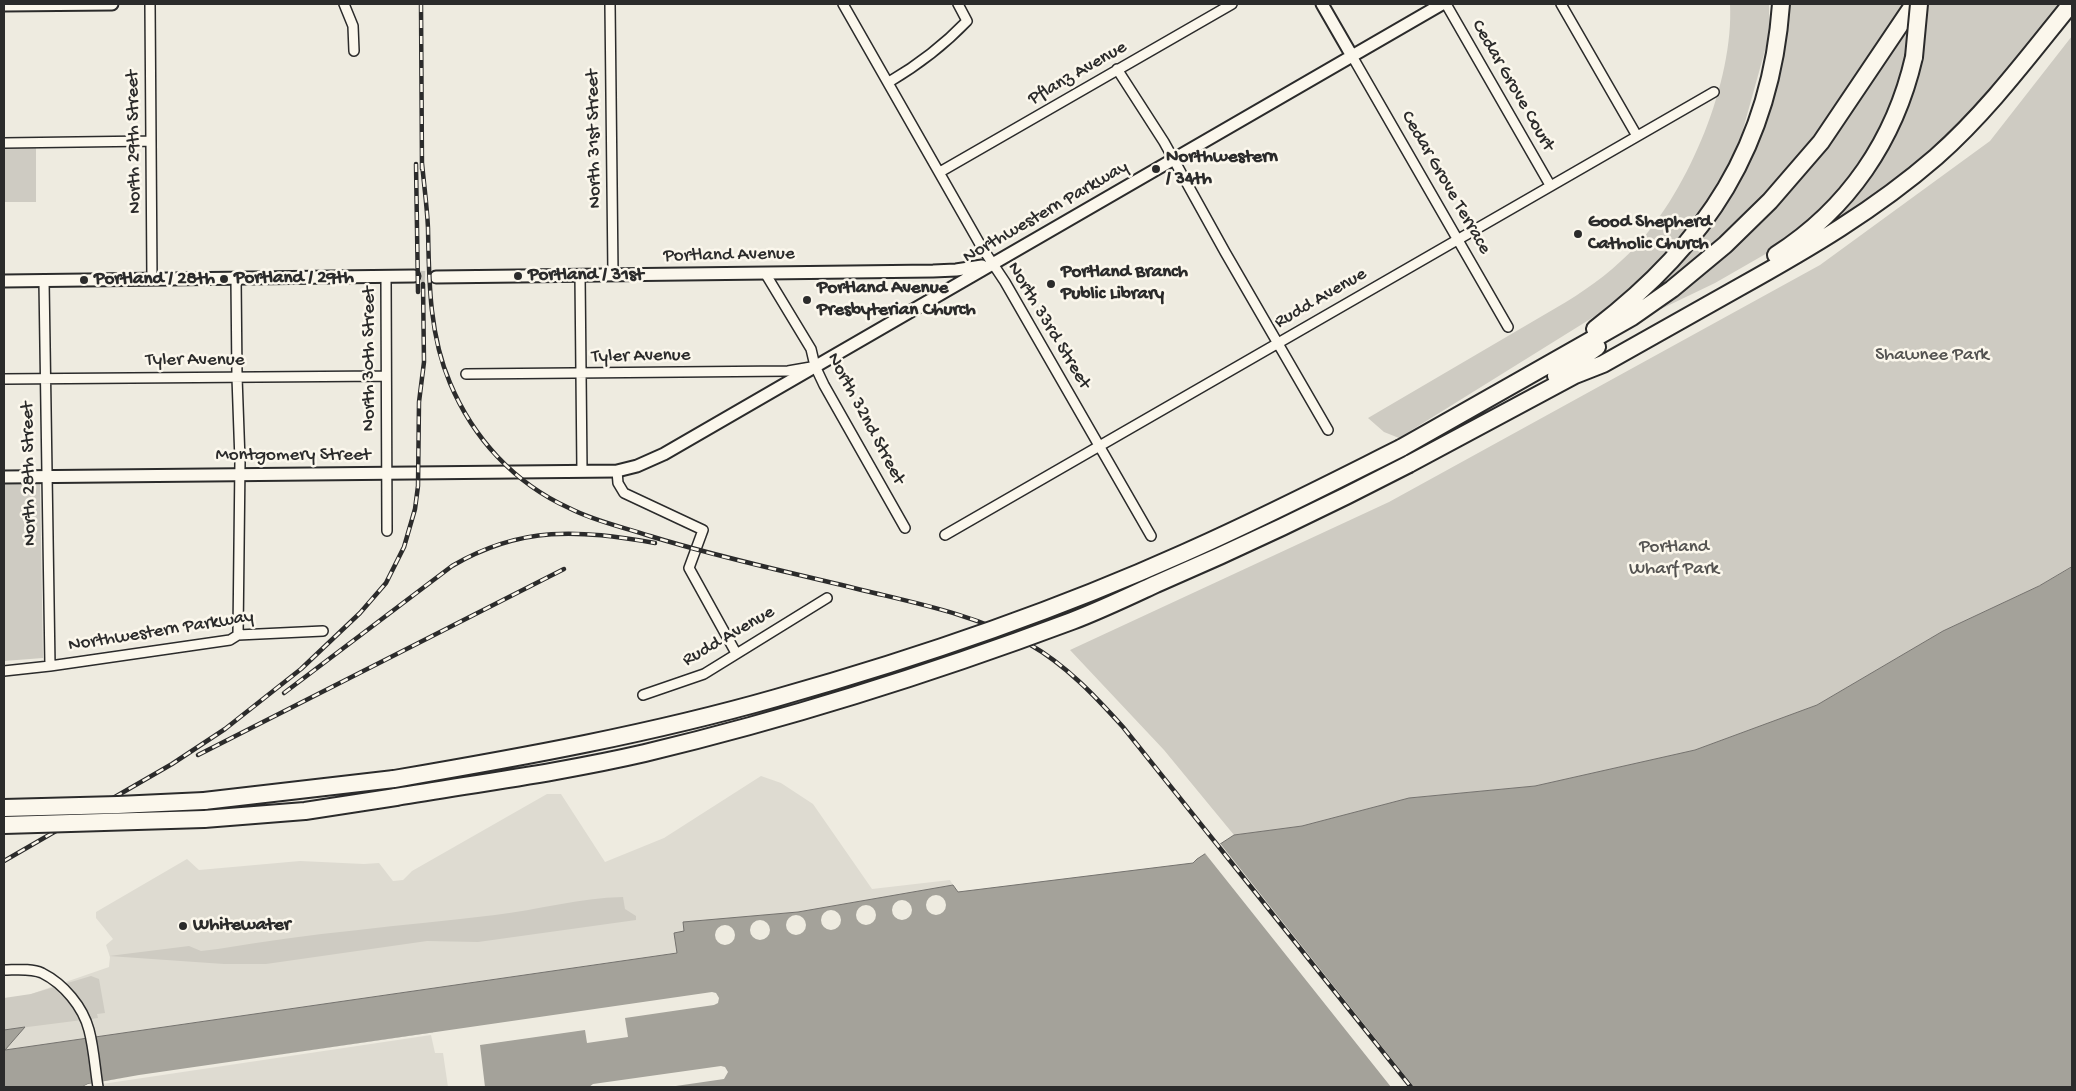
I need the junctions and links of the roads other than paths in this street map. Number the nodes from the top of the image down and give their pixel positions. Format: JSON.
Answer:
{"nodes":[{"id":1,"x":112,"y":4,"type":"edge"},
{"id":2,"x":150,"y":4,"type":"edge"},
{"id":3,"x":344,"y":4,"type":"edge"},
{"id":4,"x":610,"y":4,"type":"edge"},
{"id":5,"x":843,"y":4,"type":"edge"},
{"id":6,"x":958,"y":4,"type":"edge"},
{"id":7,"x":1232,"y":4,"type":"edge"},
{"id":8,"x":1322,"y":4,"type":"edge"},
{"id":9,"x":1444,"y":4,"type":"edge"},
{"id":10,"x":1561,"y":4,"type":"edge"},
{"id":11,"x":1781,"y":4,"type":"edge"},
{"id":12,"x":1914,"y":4,"type":"edge"},
{"id":13,"x":1919,"y":4,"type":"edge"},
{"id":14,"x":2071,"y":4,"type":"edge"},
{"id":15,"x":4,"y":5,"type":"edge"},
{"id":16,"x":354,"y":51,"type":"dead end"},
{"id":17,"x":1352,"y":56,"type":"junction"},
{"id":18,"x":1117,"y":69,"type":"junction"},
{"id":19,"x":889,"y":82,"type":"junction"},
{"id":20,"x":1714,"y":92,"type":"dead end"},
{"id":21,"x":1636,"y":136,"type":"junction"},
{"id":22,"x":151,"y":142,"type":"junction"},
{"id":23,"x":4,"y":143,"type":"edge"},
{"id":24,"x":1174,"y":159,"type":"junction"},
{"id":25,"x":940,"y":172,"type":"junction"},
{"id":26,"x":1550,"y":185,"type":"junction"},
{"id":27,"x":1458,"y":239,"type":"junction"},
{"id":28,"x":991,"y":264,"type":"junction"},
{"id":29,"x":765,"y":273,"type":"junction"},
{"id":30,"x":613,"y":274,"type":"junction"},
{"id":31,"x":580,"y":275,"type":"junction"},
{"id":32,"x":414,"y":276,"type":"tunnel mouth"},
{"id":33,"x":386,"y":277,"type":"junction"},
{"id":34,"x":436,"y":277,"type":"tunnel mouth"},
{"id":35,"x":236,"y":279,"type":"junction"},
{"id":36,"x":152,"y":280,"type":"junction"},
{"id":37,"x":4,"y":281,"type":"edge"},
{"id":38,"x":44,"y":281,"type":"junction"},
{"id":39,"x":1508,"y":326,"type":"dead end"},
{"id":40,"x":1278,"y":343,"type":"junction"},
{"id":41,"x":1558,"y":358,"type":"junction"},
{"id":42,"x":815,"y":366,"type":"junction"},
{"id":43,"x":466,"y":374,"type":"dead end"},
{"id":44,"x":582,"y":374,"type":"junction"},
{"id":45,"x":1575,"y":375,"type":"junction"},
{"id":46,"x":386,"y":376,"type":"junction"},
{"id":47,"x":237,"y":377,"type":"junction"},
{"id":48,"x":45,"y":378,"type":"junction"},
{"id":49,"x":4,"y":379,"type":"edge"},
{"id":50,"x":1510,"y":410,"type":"junction"},
{"id":51,"x":1328,"y":430,"type":"dead end"},
{"id":52,"x":1099,"y":446,"type":"junction"},
{"id":53,"x":582,"y":471,"type":"junction"},
{"id":54,"x":617,"y":471,"type":"junction"},
{"id":55,"x":387,"y":473,"type":"junction"},
{"id":56,"x":240,"y":474,"type":"junction"},
{"id":57,"x":46,"y":476,"type":"junction"},
{"id":58,"x":4,"y":477,"type":"edge"},
{"id":59,"x":904,"y":528,"type":"dead end"},
{"id":60,"x":387,"y":532,"type":"dead end"},
{"id":61,"x":945,"y":535,"type":"dead end"},
{"id":62,"x":1151,"y":536,"type":"dead end"},
{"id":63,"x":827,"y":598,"type":"dead end"},
{"id":64,"x":323,"y":631,"type":"dead end"},
{"id":65,"x":238,"y":635,"type":"junction"},
{"id":66,"x":736,"y":653,"type":"junction"},
{"id":67,"x":50,"y":666,"type":"junction"},
{"id":68,"x":4,"y":671,"type":"edge"},
{"id":69,"x":643,"y":696,"type":"dead end"},
{"id":70,"x":4,"y":808,"type":"edge"},
{"id":71,"x":4,"y":825,"type":"edge"},
{"id":72,"x":4,"y":970,"type":"edge"},
{"id":73,"x":98,"y":1087,"type":"edge"}],
"edges":[{"from":1,"to":15,"type":"street"},
{"from":2,"to":22,"type":"street","name":"North 29th Street"},
{"from":3,"to":16,"type":"street"},
{"from":4,"to":30,"type":"street","name":"North 31st Street"},
{"from":5,"to":19,"type":"street","name":"North 33rd Street"},
{"from":6,"to":19,"type":"street"},
{"from":7,"to":18,"type":"street","name":"Pflanz Avenue"},
{"from":8,"to":17,"type":"street"},
{"from":9,"to":17,"type":"street","name":"Northwestern Parkway"},
{"from":9,"to":26,"type":"street","name":"Cedar Grove Court"},
{"from":10,"to":21,"type":"street"},
{"from":11,"to":41,"type":"highway"},
{"from":12,"to":41,"type":"highway"},
{"from":13,"to":45,"type":"highway","bridge":true},
{"from":13,"to":50,"type":"highway"},
{"from":14,"to":45,"type":"highway"},
{"from":17,"to":24,"type":"street","name":"Northwestern Parkway"},
{"from":17,"to":27,"type":"street","name":"Cedar Grove Terrace"},
{"from":18,"to":24,"type":"street"},
{"from":18,"to":25,"type":"street","name":"Pflanz Avenue"},
{"from":19,"to":25,"type":"street","name":"North 33rd Street"},
{"from":20,"to":21,"type":"street","name":"Rudd Avenue"},
{"from":21,"to":26,"type":"street","name":"Rudd Avenue"},
{"from":22,"to":23,"type":"street"},
{"from":22,"to":36,"type":"street","name":"North 29th Street"},
{"from":24,"to":28,"type":"street","name":"Northwestern Parkway"},
{"from":24,"to":40,"type":"street"},
{"from":25,"to":28,"type":"street","name":"North 33rd Street"},
{"from":26,"to":27,"type":"street","name":"Rudd Avenue"},
{"from":27,"to":39,"type":"street","name":"Cedar Grove Terrace"},
{"from":27,"to":40,"type":"street","name":"Rudd Avenue"},
{"from":28,"to":29,"type":"street","name":"Portland Avenue"},
{"from":28,"to":42,"type":"street","name":"Northwestern Parkway"},
{"from":28,"to":52,"type":"street","name":"North 33rd Street"},
{"from":29,"to":30,"type":"street","name":"Portland Avenue"},
{"from":29,"to":42,"type":"street","name":"North 32nd Street"},
{"from":30,"to":31,"type":"street","name":"Portland Avenue"},
{"from":31,"to":34,"type":"street","name":"Portland Avenue"},
{"from":31,"to":44,"type":"street"},
{"from":32,"to":33,"type":"street"},
{"from":33,"to":35,"type":"street"},
{"from":33,"to":46,"type":"street","name":"North 30th Street"},
{"from":35,"to":36,"type":"street"},
{"from":35,"to":47,"type":"street"},
{"from":36,"to":38,"type":"street"},
{"from":37,"to":38,"type":"street"},
{"from":38,"to":48,"type":"street","name":"North 28th Street"},
{"from":40,"to":51,"type":"street"},
{"from":40,"to":52,"type":"street","name":"Rudd Avenue"},
{"from":41,"to":70,"type":"highway","bridge":true},
{"from":42,"to":44,"type":"street","name":"Tyler Avenue"},
{"from":42,"to":54,"type":"street","name":"Northwestern Parkway"},
{"from":42,"to":59,"type":"street","name":"North 32nd Street"},
{"from":43,"to":44,"type":"street","name":"Tyler Avenue"},
{"from":44,"to":53,"type":"street"},
{"from":45,"to":50,"type":"highway"},
{"from":46,"to":47,"type":"street","name":"Tyler Avenue"},
{"from":46,"to":55,"type":"street","name":"North 30th Street"},
{"from":47,"to":48,"type":"street","name":"Tyler Avenue"},
{"from":47,"to":56,"type":"street"},
{"from":48,"to":49,"type":"street","name":"Tyler Avenue"},
{"from":48,"to":57,"type":"street","name":"North 28th Street"},
{"from":50,"to":71,"type":"highway","bridge":true},
{"from":52,"to":61,"type":"street","name":"Rudd Avenue"},
{"from":52,"to":62,"type":"street","name":"North 33rd Street"},
{"from":53,"to":54,"type":"street","name":"Northwestern Parkway"},
{"from":53,"to":55,"type":"street","name":"Montgomery Street"},
{"from":54,"to":66,"type":"street"},
{"from":55,"to":56,"type":"street","name":"Montgomery Street"},
{"from":55,"to":60,"type":"street","name":"North 30th Street"},
{"from":56,"to":57,"type":"street","name":"Montgomery Street"},
{"from":56,"to":65,"type":"street"},
{"from":57,"to":58,"type":"street","name":"Montgomery Street"},
{"from":57,"to":67,"type":"street","name":"North 28th Street"},
{"from":63,"to":66,"type":"street","name":"Rudd Avenue"},
{"from":64,"to":65,"type":"street","name":"Northwestern Parkway"},
{"from":65,"to":67,"type":"street","name":"Northwestern Parkway"},
{"from":66,"to":69,"type":"street","name":"Rudd Avenue"},
{"from":67,"to":68,"type":"street","name":"Northwestern Parkway"},
{"from":72,"to":73,"type":"street"}]}
